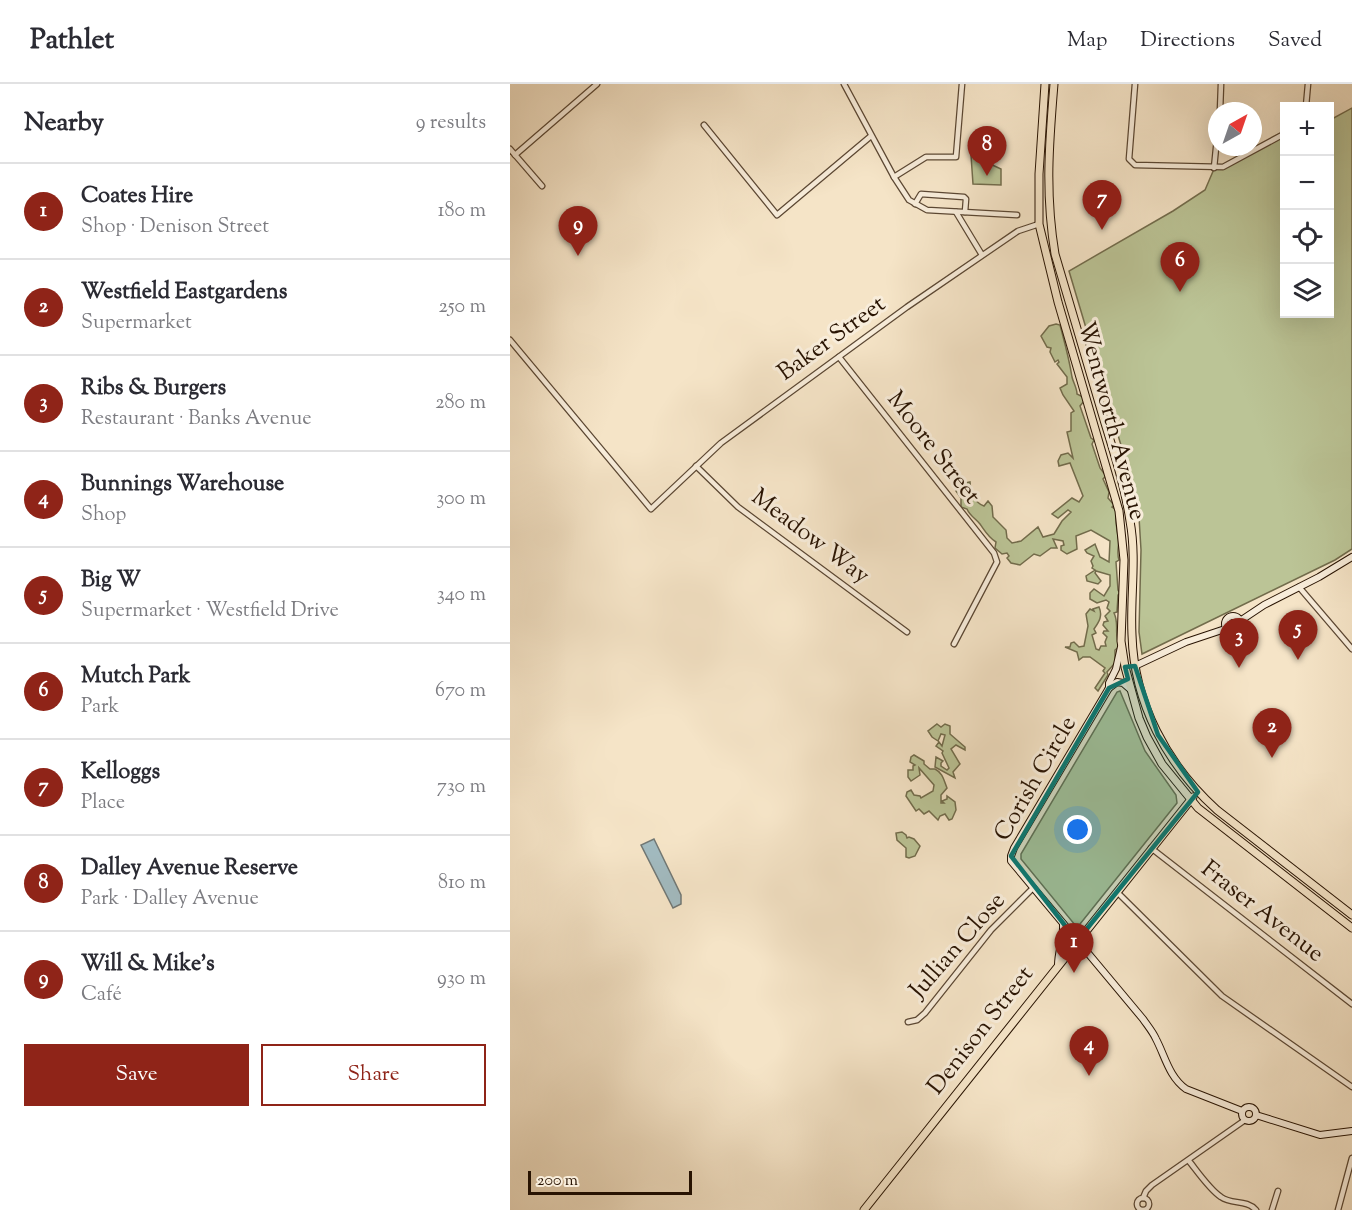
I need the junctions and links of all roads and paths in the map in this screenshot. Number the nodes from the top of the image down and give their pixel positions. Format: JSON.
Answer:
{"nodes":[{"id":1,"x":597,"y":84,"type":"edge"},
{"id":2,"x":844,"y":84,"type":"edge"},
{"id":3,"x":962,"y":84,"type":"edge"},
{"id":4,"x":1045,"y":84,"type":"edge"},
{"id":5,"x":1054,"y":84,"type":"edge"},
{"id":6,"x":1135,"y":84,"type":"edge"},
{"id":7,"x":1221,"y":84,"type":"edge"},
{"id":8,"x":1308,"y":84,"type":"edge"},
{"id":9,"x":1220,"y":102,"type":"edge"},
{"id":10,"x":1306,"y":102,"type":"edge"},
{"id":11,"x":704,"y":125,"type":"dead end"},
{"id":12,"x":871,"y":136,"type":"junction"},
{"id":13,"x":1280,"y":136,"type":"edge"},
{"id":14,"x":510,"y":149,"type":"edge"},
{"id":15,"x":515,"y":155,"type":"junction"},
{"id":16,"x":1215,"y":156,"type":"edge"},
{"id":17,"x":1214,"y":168,"type":"junction"},
{"id":18,"x":894,"y":177,"type":"junction"},
{"id":19,"x":542,"y":186,"type":"dead end"},
{"id":20,"x":915,"y":204,"type":"junction"},
{"id":21,"x":956,"y":212,"type":"junction"},
{"id":22,"x":965,"y":212,"type":"junction"},
{"id":23,"x":1017,"y":215,"type":"dead end"},
{"id":24,"x":1038,"y":224,"type":"junction"},
{"id":25,"x":1050,"y":224,"type":"junction"},
{"id":26,"x":982,"y":255,"type":"junction"},
{"id":27,"x":510,"y":340,"type":"edge"},
{"id":28,"x":839,"y":357,"type":"junction"},
{"id":29,"x":696,"y":466,"type":"junction"},
{"id":30,"x":1352,"y":557,"type":"edge"},
{"id":31,"x":1299,"y":587,"type":"junction"},
{"id":32,"x":1240,"y":621,"type":"junction"},
{"id":33,"x":1226,"y":629,"type":"junction"},
{"id":34,"x":907,"y":632,"type":"dead end"},
{"id":35,"x":1121,"y":641,"type":"junction"},
{"id":36,"x":954,"y":644,"type":"dead end"},
{"id":37,"x":1352,"y":649,"type":"edge"},
{"id":38,"x":1135,"y":666,"type":"junction"},
{"id":39,"x":1125,"y":667,"type":"junction"},
{"id":40,"x":1109,"y":688,"type":"junction"},
{"id":41,"x":1130,"y":689,"type":"junction"},
{"id":42,"x":1198,"y":792,"type":"junction"},
{"id":43,"x":1190,"y":800,"type":"junction"},
{"id":44,"x":1151,"y":848,"type":"junction"},
{"id":45,"x":1033,"y":888,"type":"junction"},
{"id":46,"x":1117,"y":891,"type":"junction"},
{"id":47,"x":1352,"y":915,"type":"edge"},
{"id":48,"x":1063,"y":924,"type":"junction"},
{"id":49,"x":1352,"y":928,"type":"edge"},
{"id":50,"x":1077,"y":941,"type":"junction"},
{"id":51,"x":1058,"y":965,"type":"junction"},
{"id":52,"x":1352,"y":1004,"type":"edge"},
{"id":53,"x":908,"y":1022,"type":"dead end"},
{"id":54,"x":1352,"y":1087,"type":"edge"},
{"id":55,"x":1242,"y":1111,"type":"junction"},
{"id":56,"x":1256,"y":1115,"type":"junction"},
{"id":57,"x":1245,"y":1120,"type":"junction"},
{"id":58,"x":1352,"y":1131,"type":"edge"},
{"id":59,"x":1352,"y":1158,"type":"edge"},
{"id":60,"x":1189,"y":1161,"type":"junction"},
{"id":61,"x":1278,"y":1191,"type":"dead end"},
{"id":62,"x":1143,"y":1198,"type":"junction"},
{"id":63,"x":1151,"y":1208,"type":"edge"},
{"id":64,"x":1138,"y":1209,"type":"edge"},
{"id":65,"x":864,"y":1210,"type":"edge"},
{"id":66,"x":1256,"y":1210,"type":"edge"},
{"id":67,"x":1272,"y":1210,"type":"edge"},
{"id":68,"x":1338,"y":1210,"type":"edge"}],
"edges":[{"from":1,"to":15,"type":"street"},
{"from":2,"to":12,"type":"street"},
{"from":3,"to":18,"type":"street"},
{"from":4,"to":24,"type":"main road","name":"Wentworth Avenue"},
{"from":5,"to":25,"type":"main road","name":"Wentworth Avenue"},
{"from":6,"to":17,"type":"street"},
{"from":7,"to":9,"type":"street"},
{"from":8,"to":10,"type":"street"},
{"from":11,"to":12,"type":"street"},
{"from":12,"to":18,"type":"street"},
{"from":13,"to":17,"type":"street"},
{"from":14,"to":15,"type":"street"},
{"from":15,"to":19,"type":"street"},
{"from":16,"to":17,"type":"street"},
{"from":18,"to":20,"type":"street"},
{"from":20,"to":21,"type":"street"},
{"from":20,"to":22,"type":"street"},
{"from":21,"to":22,"type":"street"},
{"from":21,"to":26,"type":"street"},
{"from":22,"to":23,"type":"street"},
{"from":24,"to":25,"type":"main road","name":"Baker Street"},
{"from":24,"to":26,"type":"street","name":"Baker Street"},
{"from":24,"to":35,"type":"main road","name":"Wentworth Avenue"},
{"from":25,"to":38,"type":"main road","name":"Wentworth Avenue"},
{"from":26,"to":28,"type":"street","name":"Baker Street"},
{"from":27,"to":29,"type":"street","name":"Baker Street"},
{"from":28,"to":29,"type":"street","name":"Baker Street"},
{"from":28,"to":36,"type":"street","name":"Moore Street"},
{"from":29,"to":34,"type":"street","name":"Meadow Way"},
{"from":30,"to":31,"type":"street"},
{"from":31,"to":32,"type":"street"},
{"from":31,"to":37,"type":"street"},
{"from":32,"to":33,"type":"street"},
{"from":32,"to":33,"type":"street"},
{"from":33,"to":38,"type":"street"},
{"from":35,"to":39,"type":"main road","name":"Wentworth Avenue"},
{"from":35,"to":40,"type":"street","name":"Corish Circle"},
{"from":38,"to":39,"type":"main road"},
{"from":38,"to":42,"type":"main road","name":"Wentworth Avenue"},
{"from":39,"to":41,"type":"main road","name":"Wentworth Avenue"},
{"from":40,"to":41,"type":"street"},
{"from":40,"to":45,"type":"street","name":"Corish Circle"},
{"from":41,"to":43,"type":"main road","name":"Wentworth Avenue"},
{"from":42,"to":43,"type":"main road","name":"Denison Street"},
{"from":42,"to":47,"type":"main road","name":"Wentworth Avenue"},
{"from":43,"to":44,"type":"main road","name":"Denison Street"},
{"from":43,"to":49,"type":"main road","name":"Wentworth Avenue"},
{"from":44,"to":46,"type":"main road","name":"Denison Street"},
{"from":44,"to":52,"type":"street","name":"Fraser Avenue"},
{"from":45,"to":48,"type":"street","name":"Corish Circle"},
{"from":45,"to":53,"type":"street","name":"Jullian Close"},
{"from":46,"to":50,"type":"main road","name":"Denison Street"},
{"from":46,"to":54,"type":"street"},
{"from":48,"to":50,"type":"street","name":"Corish Circle"},
{"from":48,"to":51,"type":"street"},
{"from":50,"to":51,"type":"main road","name":"Denison Street"},
{"from":50,"to":55,"type":"street","name":"Corish Circle"},
{"from":51,"to":65,"type":"main road","name":"Denison Street"},
{"from":55,"to":56,"type":"street"},
{"from":55,"to":57,"type":"street"},
{"from":56,"to":57,"type":"street"},
{"from":56,"to":58,"type":"street"},
{"from":57,"to":60,"type":"street"},
{"from":59,"to":68,"type":"street"},
{"from":60,"to":62,"type":"street"},
{"from":60,"to":66,"type":"street"},
{"from":61,"to":67,"type":"street"},
{"from":62,"to":63,"type":"street"},
{"from":62,"to":64,"type":"street"},
{"from":63,"to":64,"type":"street"}]}
